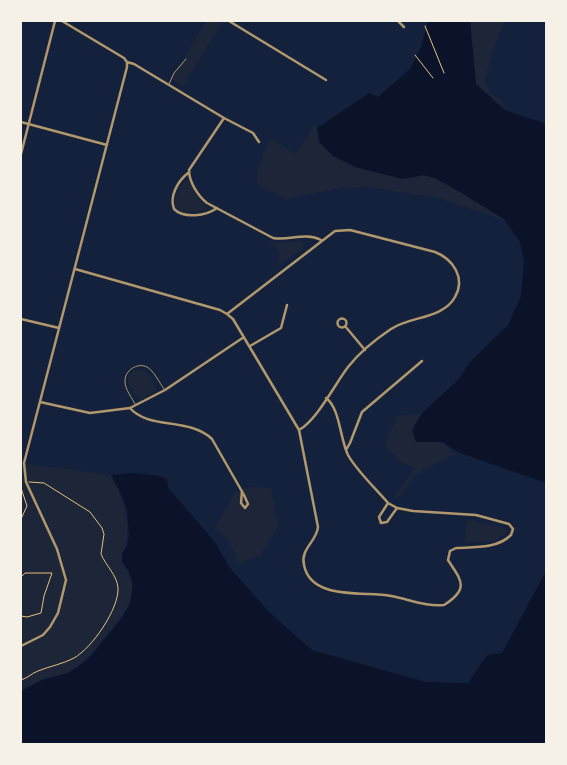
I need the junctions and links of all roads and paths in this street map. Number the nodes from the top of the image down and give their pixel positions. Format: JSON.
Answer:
{"nodes":[{"id":1,"x":55,"y":21,"type":"edge"},
{"id":2,"x":62,"y":21,"type":"edge"},
{"id":3,"x":229,"y":21,"type":"edge"},
{"id":4,"x":398,"y":21,"type":"edge"},
{"id":5,"x":425,"y":26,"type":"dead end"},
{"id":6,"x":404,"y":27,"type":"dead end"},
{"id":7,"x":415,"y":55,"type":"dead end"},
{"id":8,"x":186,"y":59,"type":"dead end"},
{"id":9,"x":127,"y":62,"type":"junction"},
{"id":10,"x":444,"y":73,"type":"dead end"},
{"id":11,"x":433,"y":78,"type":"dead end"},
{"id":12,"x":326,"y":80,"type":"dead end"},
{"id":13,"x":168,"y":85,"type":"junction"},
{"id":14,"x":224,"y":118,"type":"junction"},
{"id":15,"x":21,"y":122,"type":"edge"},
{"id":16,"x":29,"y":124,"type":"junction"},
{"id":17,"x":259,"y":142,"type":"dead end"},
{"id":18,"x":107,"y":145,"type":"junction"},
{"id":19,"x":21,"y":154,"type":"edge"},
{"id":20,"x":188,"y":172,"type":"junction"},
{"id":21,"x":217,"y":208,"type":"junction"},
{"id":22,"x":320,"y":240,"type":"junction"},
{"id":23,"x":75,"y":269,"type":"junction"},
{"id":24,"x":288,"y":305,"type":"dead end"},
{"id":25,"x":227,"y":314,"type":"junction"},
{"id":26,"x":21,"y":319,"type":"edge"},
{"id":27,"x":345,"y":326,"type":"dead end"},
{"id":28,"x":59,"y":328,"type":"junction"},
{"id":29,"x":244,"y":337,"type":"junction"},
{"id":30,"x":250,"y":346,"type":"junction"},
{"id":31,"x":365,"y":350,"type":"junction"},
{"id":32,"x":422,"y":361,"type":"dead end"},
{"id":33,"x":165,"y":390,"type":"junction"},
{"id":34,"x":326,"y":398,"type":"junction"},
{"id":35,"x":40,"y":402,"type":"junction"},
{"id":36,"x":135,"y":404,"type":"junction"},
{"id":37,"x":130,"y":408,"type":"junction"},
{"id":38,"x":299,"y":430,"type":"junction"},
{"id":39,"x":346,"y":450,"type":"junction"},
{"id":40,"x":26,"y":482,"type":"junction"},
{"id":41,"x":21,"y":488,"type":"edge"},
{"id":42,"x":242,"y":491,"type":"junction"},
{"id":43,"x":388,"y":503,"type":"junction"},
{"id":44,"x":397,"y":508,"type":"junction"},
{"id":45,"x":21,"y":519,"type":"edge"},
{"id":46,"x":21,"y":577,"type":"edge"},
{"id":47,"x":21,"y":616,"type":"edge"},
{"id":48,"x":21,"y":646,"type":"edge"},
{"id":49,"x":21,"y":680,"type":"edge"}],
"edges":[{"from":1,"to":16,"type":"street"},
{"from":2,"to":9,"type":"street"},
{"from":3,"to":12,"type":"street"},
{"from":4,"to":6,"type":"street"},
{"from":5,"to":10,"type":"path"},
{"from":7,"to":11,"type":"path"},
{"from":8,"to":13,"type":"lane"},
{"from":9,"to":13,"type":"street"},
{"from":9,"to":18,"type":"street"},
{"from":13,"to":14,"type":"street"},
{"from":14,"to":17,"type":"street"},
{"from":14,"to":20,"type":"street"},
{"from":15,"to":16,"type":"street"},
{"from":16,"to":18,"type":"street"},
{"from":16,"to":19,"type":"street"},
{"from":18,"to":23,"type":"street"},
{"from":20,"to":21,"type":"street"},
{"from":20,"to":21,"type":"street"},
{"from":21,"to":22,"type":"street"},
{"from":22,"to":25,"type":"street"},
{"from":22,"to":31,"type":"street"},
{"from":23,"to":25,"type":"street"},
{"from":23,"to":28,"type":"street"},
{"from":24,"to":30,"type":"street"},
{"from":25,"to":29,"type":"street"},
{"from":26,"to":28,"type":"street"},
{"from":27,"to":31,"type":"street"},
{"from":28,"to":35,"type":"street"},
{"from":29,"to":30,"type":"street"},
{"from":29,"to":33,"type":"street"},
{"from":30,"to":38,"type":"street"},
{"from":31,"to":34,"type":"street"},
{"from":32,"to":39,"type":"street"},
{"from":33,"to":36,"type":"street"},
{"from":33,"to":36,"type":"lane"},
{"from":34,"to":38,"type":"street"},
{"from":34,"to":39,"type":"street"},
{"from":35,"to":37,"type":"street"},
{"from":35,"to":40,"type":"street"},
{"from":36,"to":37,"type":"street"},
{"from":37,"to":42,"type":"street"},
{"from":38,"to":44,"type":"street"},
{"from":39,"to":43,"type":"street"},
{"from":40,"to":48,"type":"street"},
{"from":40,"to":49,"type":"path"},
{"from":41,"to":45,"type":"path"},
{"from":42,"to":42,"type":"street"},
{"from":43,"to":44,"type":"street"},
{"from":43,"to":44,"type":"street"},
{"from":46,"to":47,"type":"path"}]}
